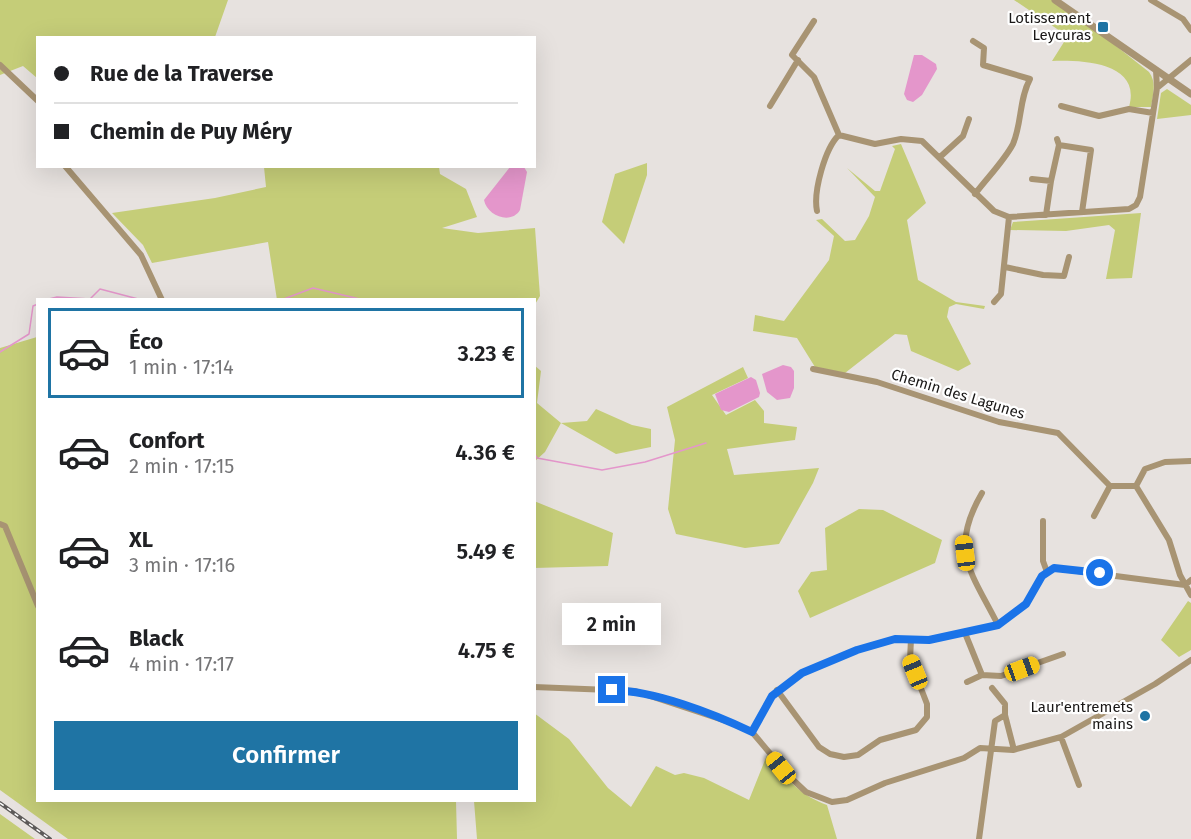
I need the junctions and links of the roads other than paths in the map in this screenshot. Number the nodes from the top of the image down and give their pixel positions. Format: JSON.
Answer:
{"nodes":[{"id":1,"x":1055,"y":0,"type":"edge"},
{"id":2,"x":1151,"y":0,"type":"edge"},
{"id":3,"x":814,"y":21,"type":"dead end"},
{"id":4,"x":1191,"y":30,"type":"edge"},
{"id":5,"x":973,"y":41,"type":"dead end"},
{"id":6,"x":798,"y":60,"type":"junction"},
{"id":7,"x":1191,"y":60,"type":"edge"},
{"id":8,"x":0,"y":65,"type":"edge"},
{"id":9,"x":1156,"y":70,"type":"junction"},
{"id":10,"x":1168,"y":78,"type":"junction"},
{"id":11,"x":1157,"y":88,"type":"junction"},
{"id":12,"x":1191,"y":94,"type":"edge"},
{"id":13,"x":36,"y":99,"type":"edge"},
{"id":14,"x":770,"y":106,"type":"dead end"},
{"id":15,"x":1061,"y":106,"type":"dead end"},
{"id":16,"x":1153,"y":113,"type":"junction"},
{"id":17,"x":969,"y":119,"type":"dead end"},
{"id":18,"x":839,"y":135,"type":"junction"},
{"id":19,"x":940,"y":157,"type":"junction"},
{"id":20,"x":67,"y":168,"type":"edge"},
{"id":21,"x":1032,"y":179,"type":"dead end"},
{"id":22,"x":1051,"y":181,"type":"junction"},
{"id":23,"x":975,"y":194,"type":"junction"},
{"id":24,"x":817,"y":211,"type":"dead end"},
{"id":25,"x":1082,"y":212,"type":"junction"},
{"id":26,"x":1046,"y":215,"type":"junction"},
{"id":27,"x":1008,"y":217,"type":"junction"},
{"id":28,"x":1069,"y":257,"type":"dead end"},
{"id":29,"x":1005,"y":267,"type":"junction"},
{"id":30,"x":161,"y":298,"type":"edge"},
{"id":31,"x":994,"y":302,"type":"dead end"},
{"id":32,"x":813,"y":369,"type":"dead end"},
{"id":33,"x":1191,"y":461,"type":"edge"},
{"id":34,"x":1110,"y":486,"type":"junction"},
{"id":35,"x":1136,"y":486,"type":"junction"},
{"id":36,"x":982,"y":493,"type":"dead end"},
{"id":37,"x":1094,"y":516,"type":"dead end"},
{"id":38,"x":1043,"y":521,"type":"dead end"},
{"id":39,"x":0,"y":524,"type":"edge"},
{"id":40,"x":1047,"y":572,"type":"junction"},
{"id":41,"x":1188,"y":583,"type":"edge"},
{"id":42,"x":1191,"y":595,"type":"edge"},
{"id":43,"x":36,"y":601,"type":"edge"},
{"id":44,"x":998,"y":625,"type":"junction"},
{"id":45,"x":965,"y":633,"type":"junction"},
{"id":46,"x":911,"y":639,"type":"junction"},
{"id":47,"x":1063,"y":654,"type":"dead end"},
{"id":48,"x":1191,"y":660,"type":"edge"},
{"id":49,"x":982,"y":675,"type":"junction"},
{"id":50,"x":967,"y":682,"type":"dead end"},
{"id":51,"x":536,"y":687,"type":"edge"},
{"id":52,"x":992,"y":688,"type":"dead end"},
{"id":53,"x":777,"y":690,"type":"junction"},
{"id":54,"x":1005,"y":715,"type":"junction"},
{"id":55,"x":752,"y":732,"type":"junction"},
{"id":56,"x":1061,"y":737,"type":"junction"},
{"id":57,"x":992,"y":749,"type":"junction"},
{"id":58,"x":1014,"y":750,"type":"junction"},
{"id":59,"x":1079,"y":785,"type":"dead end"},
{"id":60,"x":979,"y":839,"type":"edge"}],
"edges":[{"from":1,"to":9,"type":"street"},
{"from":2,"to":4,"type":"street"},
{"from":3,"to":6,"type":"street"},
{"from":5,"to":23,"type":"street"},
{"from":6,"to":14,"type":"street"},
{"from":6,"to":18,"type":"street"},
{"from":7,"to":10,"type":"street"},
{"from":8,"to":13,"type":"street"},
{"from":9,"to":10,"type":"street"},
{"from":9,"to":11,"type":"street"},
{"from":10,"to":11,"type":"street"},
{"from":10,"to":12,"type":"street"},
{"from":11,"to":16,"type":"street"},
{"from":15,"to":16,"type":"street"},
{"from":16,"to":25,"type":"street"},
{"from":17,"to":19,"type":"street"},
{"from":18,"to":19,"type":"street"},
{"from":18,"to":24,"type":"street"},
{"from":19,"to":23,"type":"street"},
{"from":20,"to":30,"type":"street"},
{"from":21,"to":22,"type":"street"},
{"from":22,"to":25,"type":"street"},
{"from":22,"to":26,"type":"street"},
{"from":23,"to":27,"type":"street"},
{"from":25,"to":26,"type":"street"},
{"from":26,"to":27,"type":"street"},
{"from":27,"to":29,"type":"street"},
{"from":28,"to":29,"type":"street"},
{"from":29,"to":31,"type":"street"},
{"from":32,"to":34,"type":"street","name":"Chemin des Lagunes"},
{"from":33,"to":35,"type":"street"},
{"from":34,"to":35,"type":"street"},
{"from":34,"to":37,"type":"street"},
{"from":35,"to":41,"type":"street"},
{"from":36,"to":44,"type":"street"},
{"from":38,"to":40,"type":"street"},
{"from":39,"to":43,"type":"street"},
{"from":40,"to":41,"type":"street"},
{"from":40,"to":44,"type":"street"},
{"from":41,"to":42,"type":"street"},
{"from":44,"to":45,"type":"street"},
{"from":45,"to":46,"type":"street"},
{"from":45,"to":49,"type":"street"},
{"from":46,"to":53,"type":"street"},
{"from":46,"to":53,"type":"street"},
{"from":47,"to":49,"type":"street"},
{"from":48,"to":56,"type":"street"},
{"from":49,"to":50,"type":"street"},
{"from":51,"to":55,"type":"street"},
{"from":52,"to":54,"type":"street"},
{"from":53,"to":55,"type":"street"},
{"from":54,"to":57,"type":"street"},
{"from":54,"to":58,"type":"street"},
{"from":55,"to":57,"type":"street"},
{"from":56,"to":58,"type":"street"},
{"from":56,"to":59,"type":"street"},
{"from":57,"to":58,"type":"street"},
{"from":57,"to":60,"type":"street"}]}
